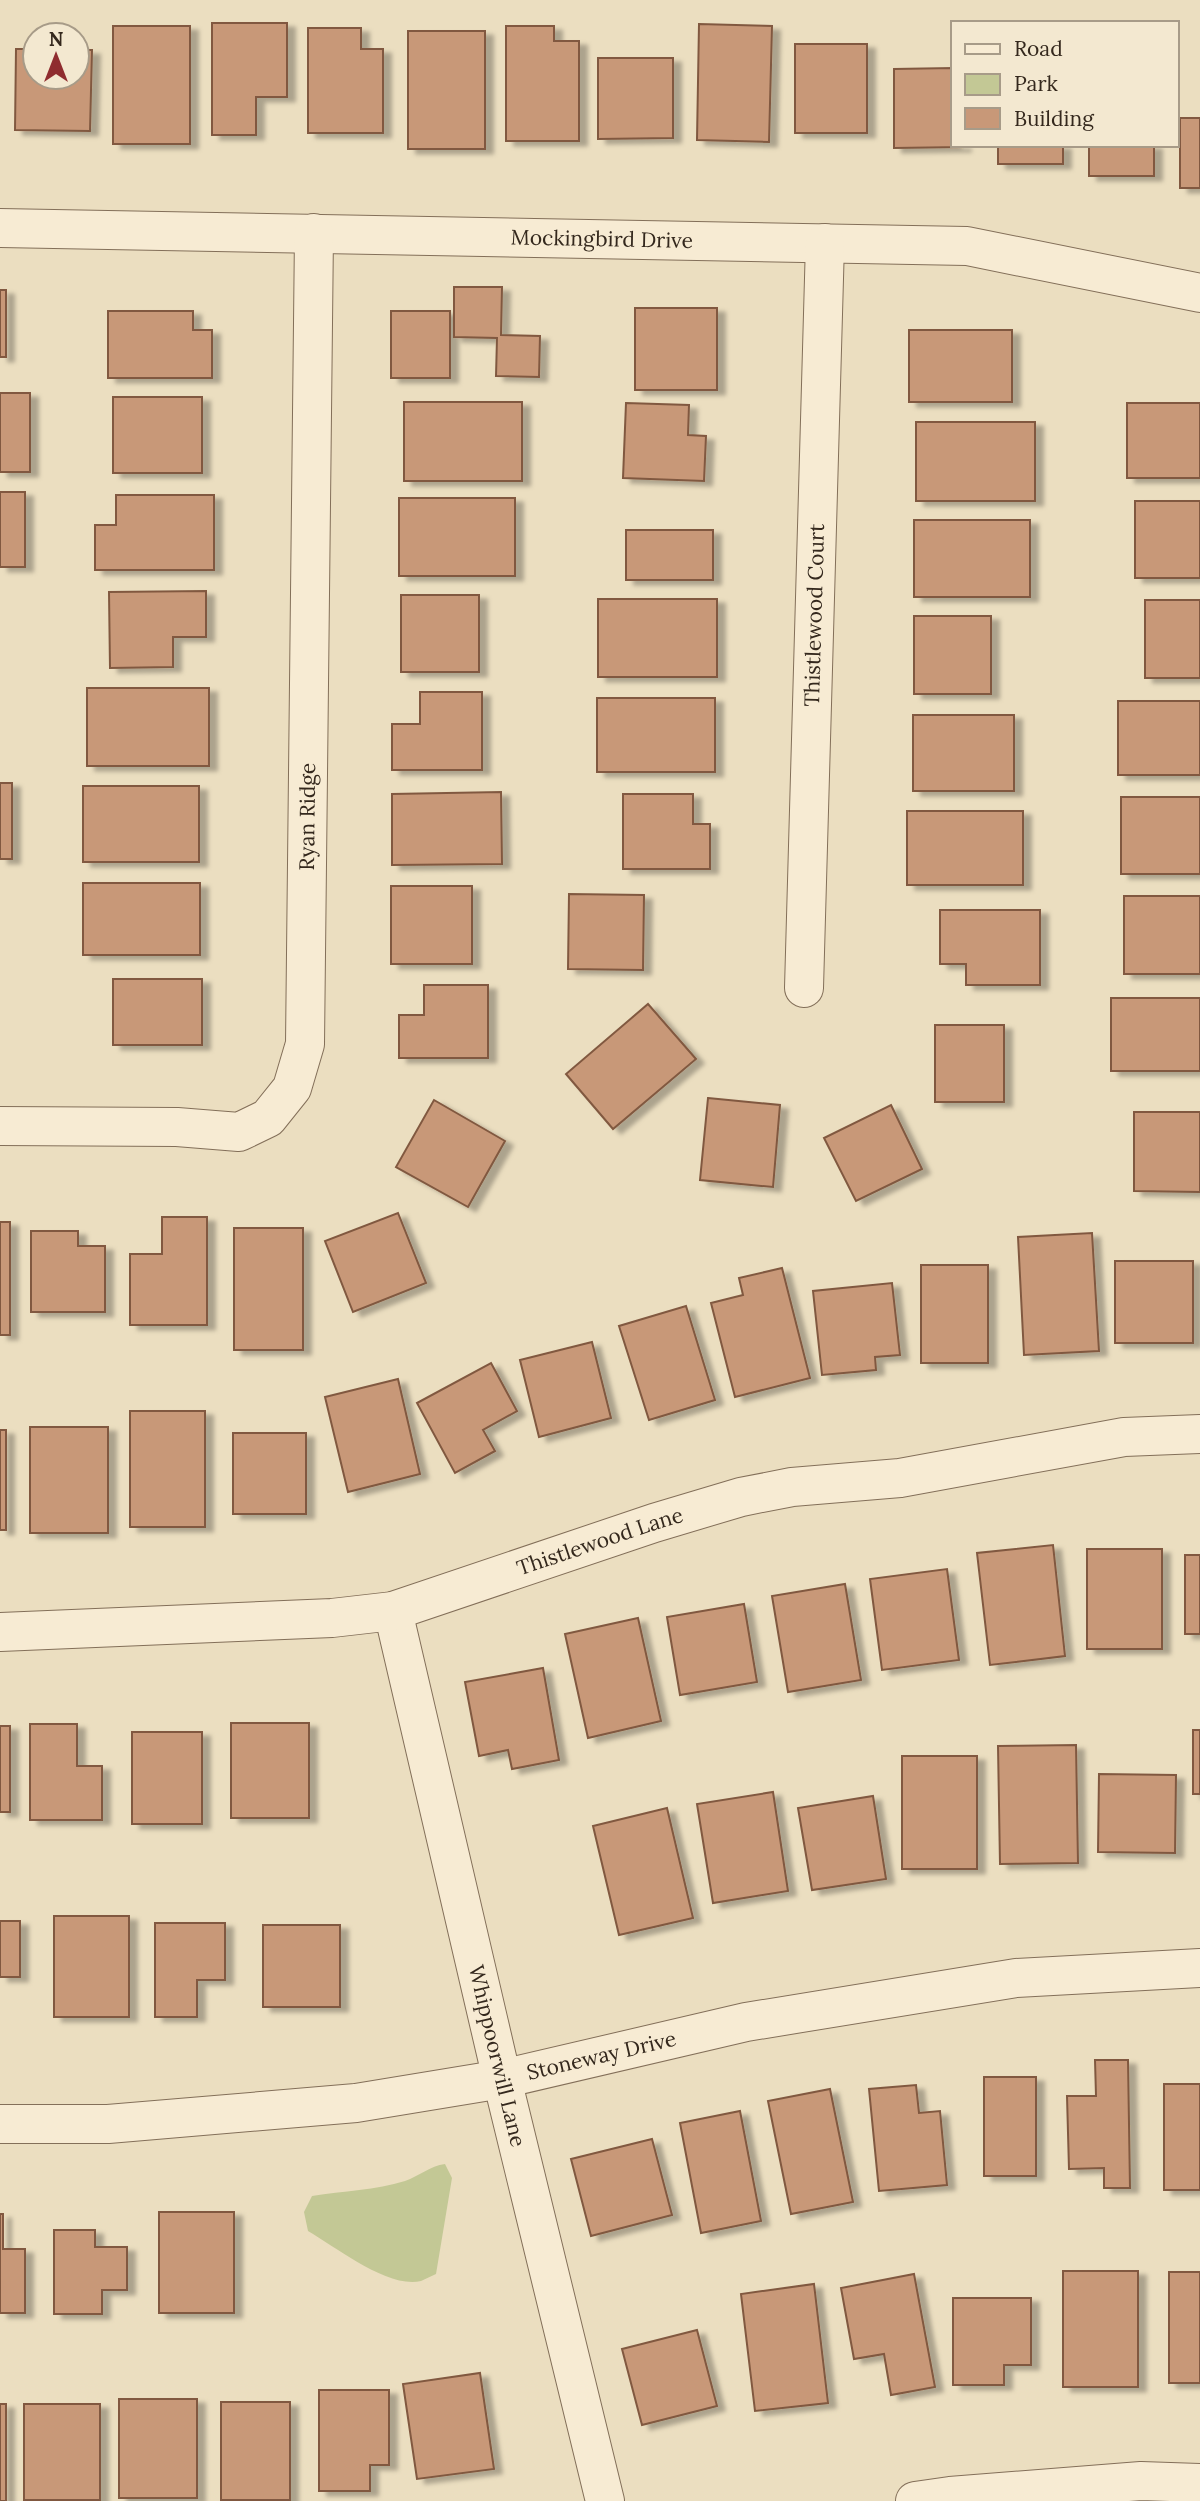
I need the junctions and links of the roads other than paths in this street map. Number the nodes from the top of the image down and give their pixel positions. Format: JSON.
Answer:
{"nodes":[{"id":1,"x":0,"y":228,"type":"edge"},
{"id":2,"x":314,"y":233,"type":"junction"},
{"id":3,"x":825,"y":243,"type":"junction"},
{"id":4,"x":1200,"y":293,"type":"edge"},
{"id":5,"x":804,"y":988,"type":"dead end"},
{"id":6,"x":0,"y":1126,"type":"edge"},
{"id":7,"x":1200,"y":1434,"type":"edge"},
{"id":8,"x":393,"y":1611,"type":"junction"},
{"id":9,"x":0,"y":1632,"type":"edge"},
{"id":10,"x":1200,"y":1968,"type":"edge"},
{"id":11,"x":502,"y":2080,"type":"junction"},
{"id":12,"x":0,"y":2124,"type":"edge"},
{"id":13,"x":1200,"y":2483,"type":"edge"},
{"id":14,"x":605,"y":2501,"type":"edge"},
{"id":15,"x":915,"y":2501,"type":"edge"}],
"edges":[{"from":1,"to":2,"type":"street","name":"Mockingbird Drive"},
{"from":2,"to":3,"type":"street","name":"Mockingbird Drive"},
{"from":2,"to":6,"type":"street","name":"Ryan Ridge"},
{"from":3,"to":4,"type":"street","name":"Mockingbird Drive"},
{"from":3,"to":5,"type":"street","name":"Thistlewood Court"},
{"from":7,"to":8,"type":"street","name":"Thistlewood Lane"},
{"from":8,"to":9,"type":"street","name":"Thistlewood Lane"},
{"from":8,"to":11,"type":"street","name":"Whippoorwill Lane"},
{"from":10,"to":11,"type":"street","name":"Stoneway Drive"},
{"from":11,"to":12,"type":"street","name":"Stoneway Drive"},
{"from":11,"to":14,"type":"street","name":"Whippoorwill Lane"},
{"from":13,"to":15,"type":"street"}]}
